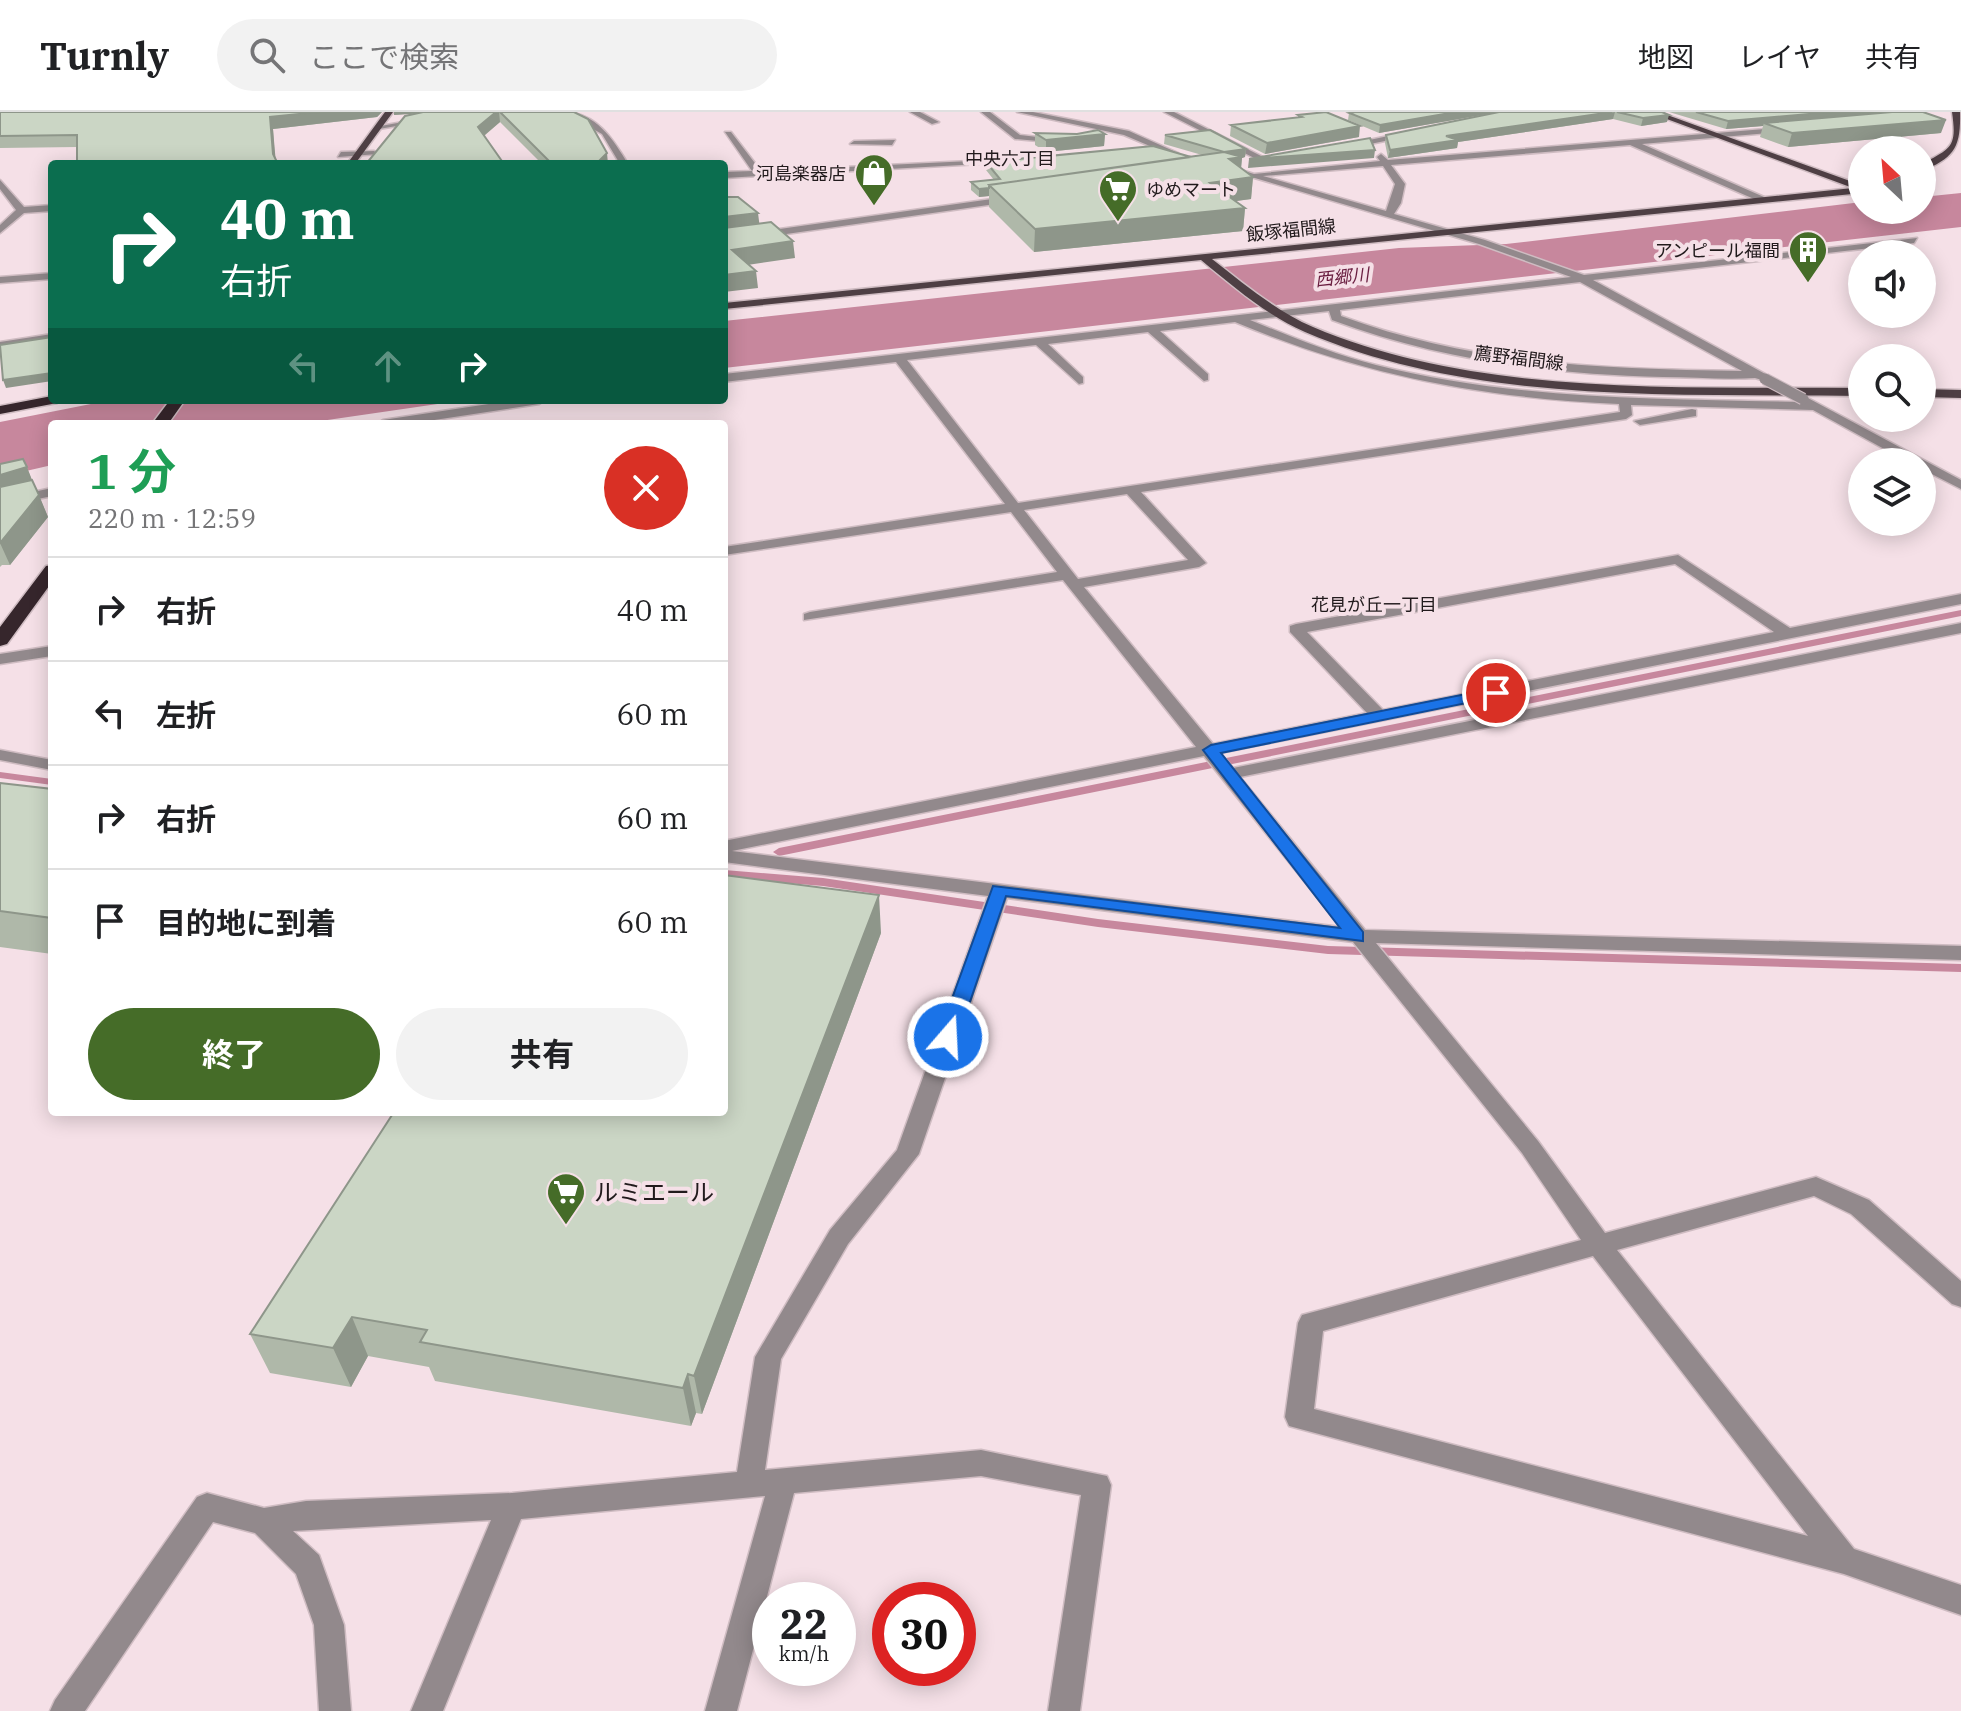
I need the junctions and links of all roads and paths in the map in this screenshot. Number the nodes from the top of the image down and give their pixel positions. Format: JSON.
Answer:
{"nodes":[{"id":1,"x":389,"y":112,"type":"edge"},
{"id":2,"x":474,"y":112,"type":"edge"},
{"id":3,"x":567,"y":112,"type":"edge"},
{"id":4,"x":917,"y":112,"type":"edge"},
{"id":5,"x":985,"y":112,"type":"edge"},
{"id":6,"x":1021,"y":112,"type":"edge"},
{"id":7,"x":1168,"y":112,"type":"edge"},
{"id":8,"x":1652,"y":112,"type":"edge"},
{"id":9,"x":1958,"y":116,"type":"edge"},
{"id":10,"x":1945,"y":119,"type":"edge"},
{"id":11,"x":935,"y":122,"type":"dead end"},
{"id":12,"x":379,"y":127,"type":"junction"},
{"id":13,"x":1807,"y":127,"type":"edge"},
{"id":14,"x":1425,"y":131,"type":"edge"},
{"id":15,"x":1126,"y":133,"type":"junction"},
{"id":16,"x":1362,"y":133,"type":"edge"},
{"id":17,"x":728,"y":134,"type":"dead end"},
{"id":18,"x":1716,"y":135,"type":"junction"},
{"id":19,"x":1094,"y":136,"type":"edge"},
{"id":20,"x":1078,"y":138,"type":"edge"},
{"id":21,"x":1378,"y":139,"type":"junction"},
{"id":22,"x":892,"y":142,"type":"dead end"},
{"id":23,"x":1631,"y":142,"type":"junction"},
{"id":24,"x":873,"y":143,"type":"junction"},
{"id":25,"x":854,"y":144,"type":"dead end"},
{"id":26,"x":348,"y":146,"type":"dead end"},
{"id":27,"x":1153,"y":147,"type":"junction"},
{"id":28,"x":1337,"y":147,"type":"edge"},
{"id":29,"x":1138,"y":149,"type":"edge"},
{"id":30,"x":1179,"y":155,"type":"edge"},
{"id":31,"x":1281,"y":158,"type":"edge"},
{"id":32,"x":338,"y":159,"type":"edge"},
{"id":33,"x":354,"y":160,"type":"edge"},
{"id":34,"x":370,"y":160,"type":"edge"},
{"id":35,"x":622,"y":160,"type":"edge"},
{"id":36,"x":1936,"y":160,"type":"edge"},
{"id":37,"x":1030,"y":161,"type":"edge"},
{"id":38,"x":1267,"y":161,"type":"junction"},
{"id":39,"x":1383,"y":164,"type":"junction"},
{"id":40,"x":891,"y":169,"type":"junction"},
{"id":41,"x":728,"y":175,"type":"edge"},
{"id":42,"x":760,"y":175,"type":"junction"},
{"id":43,"x":1247,"y":175,"type":"junction"},
{"id":44,"x":0,"y":183,"type":"edge"},
{"id":45,"x":1848,"y":184,"type":"edge"},
{"id":46,"x":1848,"y":190,"type":"edge"},
{"id":47,"x":1029,"y":197,"type":"edge"},
{"id":48,"x":1761,"y":199,"type":"junction"},
{"id":49,"x":48,"y":208,"type":"edge"},
{"id":50,"x":21,"y":210,"type":"junction"},
{"id":51,"x":1388,"y":216,"type":"junction"},
{"id":52,"x":0,"y":230,"type":"edge"},
{"id":53,"x":1442,"y":231,"type":"junction"},
{"id":54,"x":728,"y":239,"type":"edge"},
{"id":55,"x":1848,"y":247,"type":"edge"},
{"id":56,"x":1200,"y":255,"type":"junction"},
{"id":57,"x":48,"y":276,"type":"edge"},
{"id":58,"x":1578,"y":276,"type":"junction"},
{"id":59,"x":0,"y":280,"type":"edge"},
{"id":60,"x":728,"y":306,"type":"edge"},
{"id":61,"x":1334,"y":306,"type":"junction"},
{"id":62,"x":1271,"y":309,"type":"junction"},
{"id":63,"x":1235,"y":317,"type":"junction"},
{"id":64,"x":1149,"y":327,"type":"junction"},
{"id":65,"x":48,"y":338,"type":"edge"},
{"id":66,"x":1038,"y":341,"type":"junction"},
{"id":67,"x":0,"y":345,"type":"edge"},
{"id":68,"x":898,"y":357,"type":"junction"},
{"id":69,"x":1204,"y":377,"type":"dead end"},
{"id":70,"x":1762,"y":377,"type":"junction"},
{"id":71,"x":728,"y":378,"type":"edge"},
{"id":72,"x":1079,"y":380,"type":"dead end"},
{"id":73,"x":1848,"y":392,"type":"edge"},
{"id":74,"x":1936,"y":393,"type":"edge"},
{"id":75,"x":1961,"y":394,"type":"edge"},
{"id":76,"x":48,"y":401,"type":"edge"},
{"id":77,"x":1625,"y":402,"type":"junction"},
{"id":78,"x":1641,"y":402,"type":"junction"},
{"id":79,"x":1809,"y":403,"type":"junction"},
{"id":80,"x":513,"y":404,"type":"edge"},
{"id":81,"x":1709,"y":404,"type":"junction"},
{"id":82,"x":0,"y":410,"type":"edge"},
{"id":83,"x":409,"y":420,"type":"edge"},
{"id":84,"x":1640,"y":421,"type":"junction"},
{"id":85,"x":1892,"y":448,"type":"edge"},
{"id":86,"x":1936,"y":472,"type":"edge"},
{"id":87,"x":1961,"y":485,"type":"edge"},
{"id":88,"x":48,"y":493,"type":"edge"},
{"id":89,"x":1135,"y":494,"type":"junction"},
{"id":90,"x":0,"y":503,"type":"edge"},
{"id":91,"x":1016,"y":507,"type":"junction"},
{"id":92,"x":728,"y":550,"type":"edge"},
{"id":93,"x":48,"y":575,"type":"edge"},
{"id":94,"x":1071,"y":579,"type":"junction"},
{"id":95,"x":1961,"y":599,"type":"edge"},
{"id":96,"x":810,"y":617,"type":"dead end"},
{"id":97,"x":1961,"y":628,"type":"edge"},
{"id":98,"x":1788,"y":634,"type":"junction"},
{"id":99,"x":0,"y":640,"type":"edge"},
{"id":100,"x":48,"y":652,"type":"edge"},
{"id":101,"x":0,"y":659,"type":"edge"},
{"id":102,"x":1379,"y":716,"type":"junction"},
{"id":103,"x":1211,"y":750,"type":"junction"},
{"id":104,"x":0,"y":755,"type":"edge"},
{"id":105,"x":48,"y":764,"type":"edge"},
{"id":106,"x":1230,"y":774,"type":"junction"},
{"id":107,"x":728,"y":846,"type":"edge"},
{"id":108,"x":728,"y":856,"type":"edge"},
{"id":109,"x":1000,"y":890,"type":"junction"},
{"id":110,"x":1357,"y":936,"type":"junction"},
{"id":111,"x":1961,"y":953,"type":"edge"},
{"id":112,"x":1599,"y":1245,"type":"junction"},
{"id":113,"x":1961,"y":1296,"type":"edge"},
{"id":114,"x":783,"y":1482,"type":"junction"},
{"id":115,"x":749,"y":1485,"type":"junction"},
{"id":116,"x":512,"y":1506,"type":"junction"},
{"id":117,"x":264,"y":1522,"type":"junction"},
{"id":118,"x":1844,"y":1560,"type":"junction"},
{"id":119,"x":1961,"y":1600,"type":"edge"},
{"id":120,"x":66,"y":1711,"type":"edge"},
{"id":121,"x":335,"y":1711,"type":"edge"},
{"id":122,"x":427,"y":1711,"type":"edge"},
{"id":123,"x":721,"y":1711,"type":"edge"},
{"id":124,"x":1064,"y":1711,"type":"edge"}],
"edges":[{"from":1,"to":12,"type":"main road"},
{"from":2,"to":12,"type":"street"},
{"from":3,"to":35,"type":"street"},
{"from":4,"to":11,"type":"street"},
{"from":5,"to":20,"type":"street"},
{"from":6,"to":15,"type":"street"},
{"from":7,"to":38,"type":"street"},
{"from":8,"to":18,"type":"main road"},
{"from":9,"to":10,"type":"street"},
{"from":9,"to":36,"type":"main road"},
{"from":12,"to":33,"type":"main road"},
{"from":13,"to":18,"type":"street"},
{"from":14,"to":21,"type":"street"},
{"from":15,"to":19,"type":"street"},
{"from":15,"to":27,"type":"street"},
{"from":16,"to":21,"type":"street"},
{"from":17,"to":42,"type":"street"},
{"from":18,"to":23,"type":"street"},
{"from":18,"to":45,"type":"main road"},
{"from":21,"to":28,"type":"street"},
{"from":21,"to":39,"type":"street"},
{"from":22,"to":24,"type":"street"},
{"from":23,"to":39,"type":"street"},
{"from":23,"to":48,"type":"street"},
{"from":24,"to":25,"type":"street"},
{"from":24,"to":40,"type":"street"},
{"from":26,"to":32,"type":"street"},
{"from":27,"to":29,"type":"street"},
{"from":27,"to":30,"type":"street"},
{"from":31,"to":38,"type":"street"},
{"from":32,"to":34,"type":"street"},
{"from":37,"to":40,"type":"street"},
{"from":38,"to":43,"type":"street"},
{"from":39,"to":43,"type":"street"},
{"from":39,"to":51,"type":"street"},
{"from":40,"to":42,"type":"street"},
{"from":41,"to":42,"type":"street"},
{"from":43,"to":51,"type":"street"},
{"from":44,"to":50,"type":"street"},
{"from":46,"to":48,"type":"main road","name":"飯塚福間線"},
{"from":47,"to":54,"type":"street"},
{"from":48,"to":53,"type":"main road","name":"飯塚福間線"},
{"from":49,"to":50,"type":"street"},
{"from":50,"to":52,"type":"street"},
{"from":51,"to":53,"type":"street"},
{"from":53,"to":56,"type":"main road","name":"飯塚福間線"},
{"from":53,"to":58,"type":"street"},
{"from":55,"to":58,"type":"street"},
{"from":56,"to":60,"type":"main road","name":"飯塚福間線"},
{"from":56,"to":62,"type":"main road","name":"薦野福間線"},
{"from":57,"to":59,"type":"street"},
{"from":58,"to":61,"type":"street"},
{"from":58,"to":70,"type":"street"},
{"from":61,"to":62,"type":"street"},
{"from":61,"to":70,"type":"street"},
{"from":62,"to":63,"type":"street"},
{"from":62,"to":73,"type":"main road","name":"薦野福間線"},
{"from":63,"to":64,"type":"street"},
{"from":63,"to":77,"type":"street"},
{"from":64,"to":66,"type":"street"},
{"from":64,"to":69,"type":"street"},
{"from":65,"to":67,"type":"street"},
{"from":66,"to":68,"type":"street"},
{"from":66,"to":72,"type":"street"},
{"from":68,"to":71,"type":"street"},
{"from":68,"to":91,"type":"street"},
{"from":70,"to":79,"type":"street","bridge":true},
{"from":74,"to":75,"type":"main road"},
{"from":76,"to":82,"type":"highway"},
{"from":77,"to":78,"type":"street"},
{"from":77,"to":89,"type":"street"},
{"from":78,"to":81,"type":"street"},
{"from":78,"to":84,"type":"street"},
{"from":79,"to":81,"type":"street"},
{"from":79,"to":85,"type":"street"},
{"from":80,"to":83,"type":"street"},
{"from":81,"to":84,"type":"street"},
{"from":84,"to":89,"type":"street"},
{"from":86,"to":87,"type":"street"},
{"from":88,"to":90,"type":"street"},
{"from":89,"to":91,"type":"street"},
{"from":89,"to":94,"type":"street"},
{"from":91,"to":92,"type":"street"},
{"from":91,"to":94,"type":"street"},
{"from":93,"to":99,"type":"highway"},
{"from":94,"to":96,"type":"street"},
{"from":94,"to":103,"type":"street"},
{"from":95,"to":98,"type":"street"},
{"from":97,"to":106,"type":"street"},
{"from":98,"to":102,"type":"street"},
{"from":98,"to":102,"type":"street"},
{"from":100,"to":101,"type":"street"},
{"from":102,"to":103,"type":"street"},
{"from":103,"to":106,"type":"street"},
{"from":103,"to":107,"type":"street"},
{"from":104,"to":105,"type":"street"},
{"from":106,"to":110,"type":"street"},
{"from":108,"to":109,"type":"street"},
{"from":109,"to":110,"type":"street"},
{"from":109,"to":115,"type":"street"},
{"from":110,"to":111,"type":"street"},
{"from":110,"to":112,"type":"street"},
{"from":112,"to":113,"type":"street"},
{"from":112,"to":118,"type":"street"},
{"from":112,"to":118,"type":"street"},
{"from":114,"to":115,"type":"street"},
{"from":114,"to":123,"type":"street"},
{"from":114,"to":124,"type":"street"},
{"from":115,"to":116,"type":"street"},
{"from":116,"to":117,"type":"street"},
{"from":116,"to":122,"type":"street"},
{"from":117,"to":120,"type":"street"},
{"from":117,"to":121,"type":"street"},
{"from":118,"to":119,"type":"street"}]}
